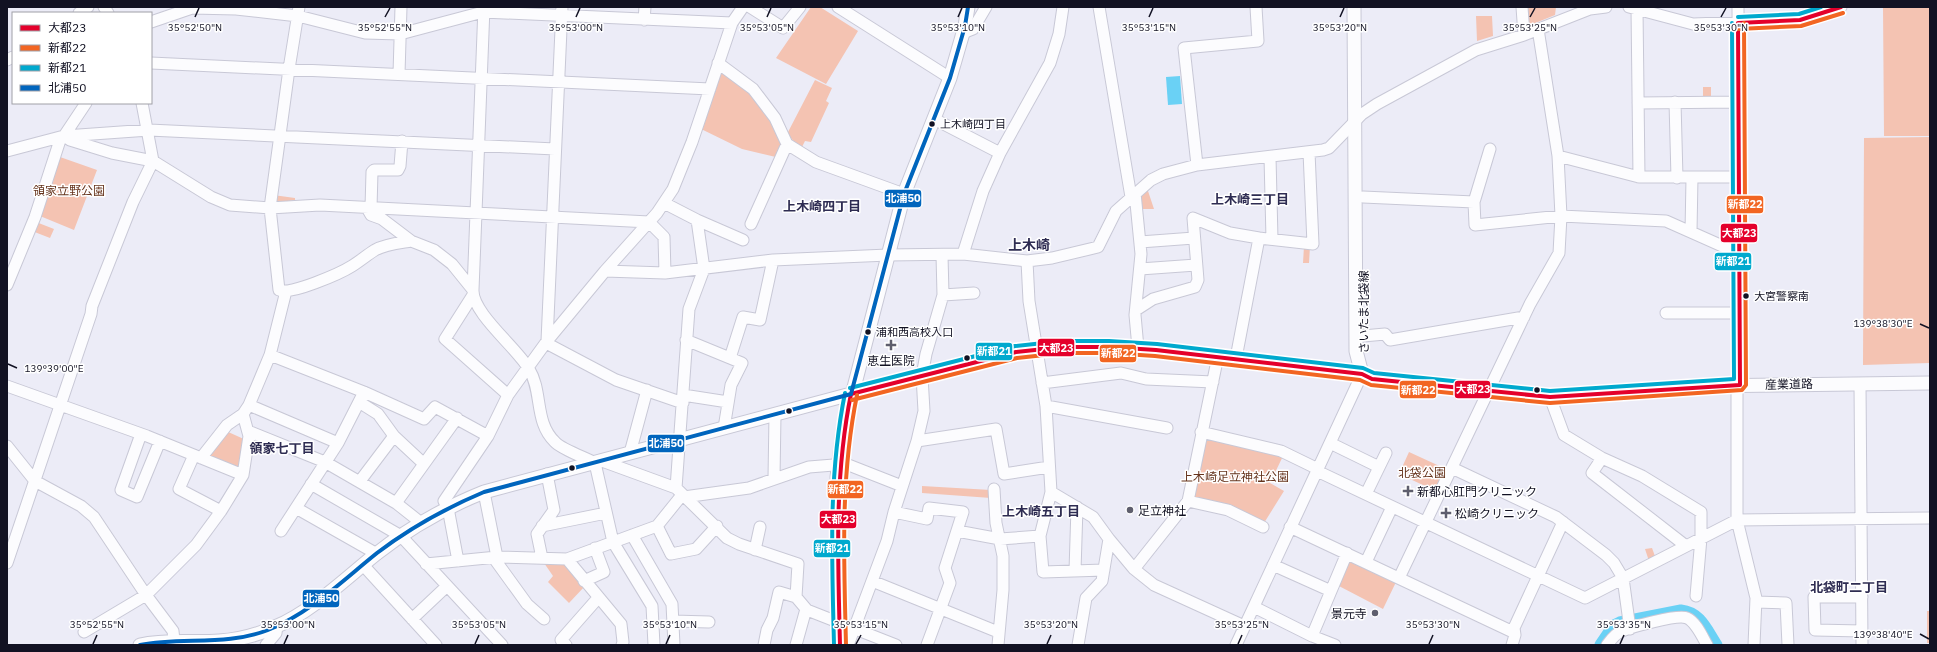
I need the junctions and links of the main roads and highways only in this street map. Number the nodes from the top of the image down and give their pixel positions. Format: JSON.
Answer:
{"nodes":[{"id":1,"x":968,"y":7,"type":"edge"},
{"id":2,"x":1353,"y":7,"type":"edge"},
{"id":3,"x":1363,"y":7,"type":"edge"},
{"id":4,"x":1359,"y":118,"type":"junction"},
{"id":5,"x":1362,"y":374,"type":"junction"},
{"id":6,"x":1930,"y":375,"type":"edge"},
{"id":7,"x":1740,"y":380,"type":"junction"},
{"id":8,"x":1930,"y":383,"type":"edge"},
{"id":9,"x":1491,"y":388,"type":"junction"},
{"id":10,"x":851,"y":394,"type":"junction"},
{"id":11,"x":140,"y":645,"type":"edge"},
{"id":12,"x":840,"y":645,"type":"edge"}],
"edges":[{"from":1,"to":10,"type":"main road"},
{"from":2,"to":4,"type":"main road","name":"さいたま北袋線"},
{"from":3,"to":4,"type":"main road","name":"さいたま北袋線"},
{"from":4,"to":5,"type":"main road","name":"さいたま北袋線"},
{"from":4,"to":5,"type":"main road","name":"さいたま北袋線"},
{"from":5,"to":9,"type":"main road","name":"産業道路"},
{"from":5,"to":10,"type":"main road","name":"産業道路"},
{"from":6,"to":7,"type":"main road","name":"産業道路"},
{"from":7,"to":8,"type":"main road","name":"産業道路"},
{"from":7,"to":9,"type":"main road","name":"産業道路"},
{"from":7,"to":9,"type":"main road","name":"産業道路"},
{"from":10,"to":11,"type":"main road","name":"産業道路"},
{"from":10,"to":12,"type":"main road"}]}
